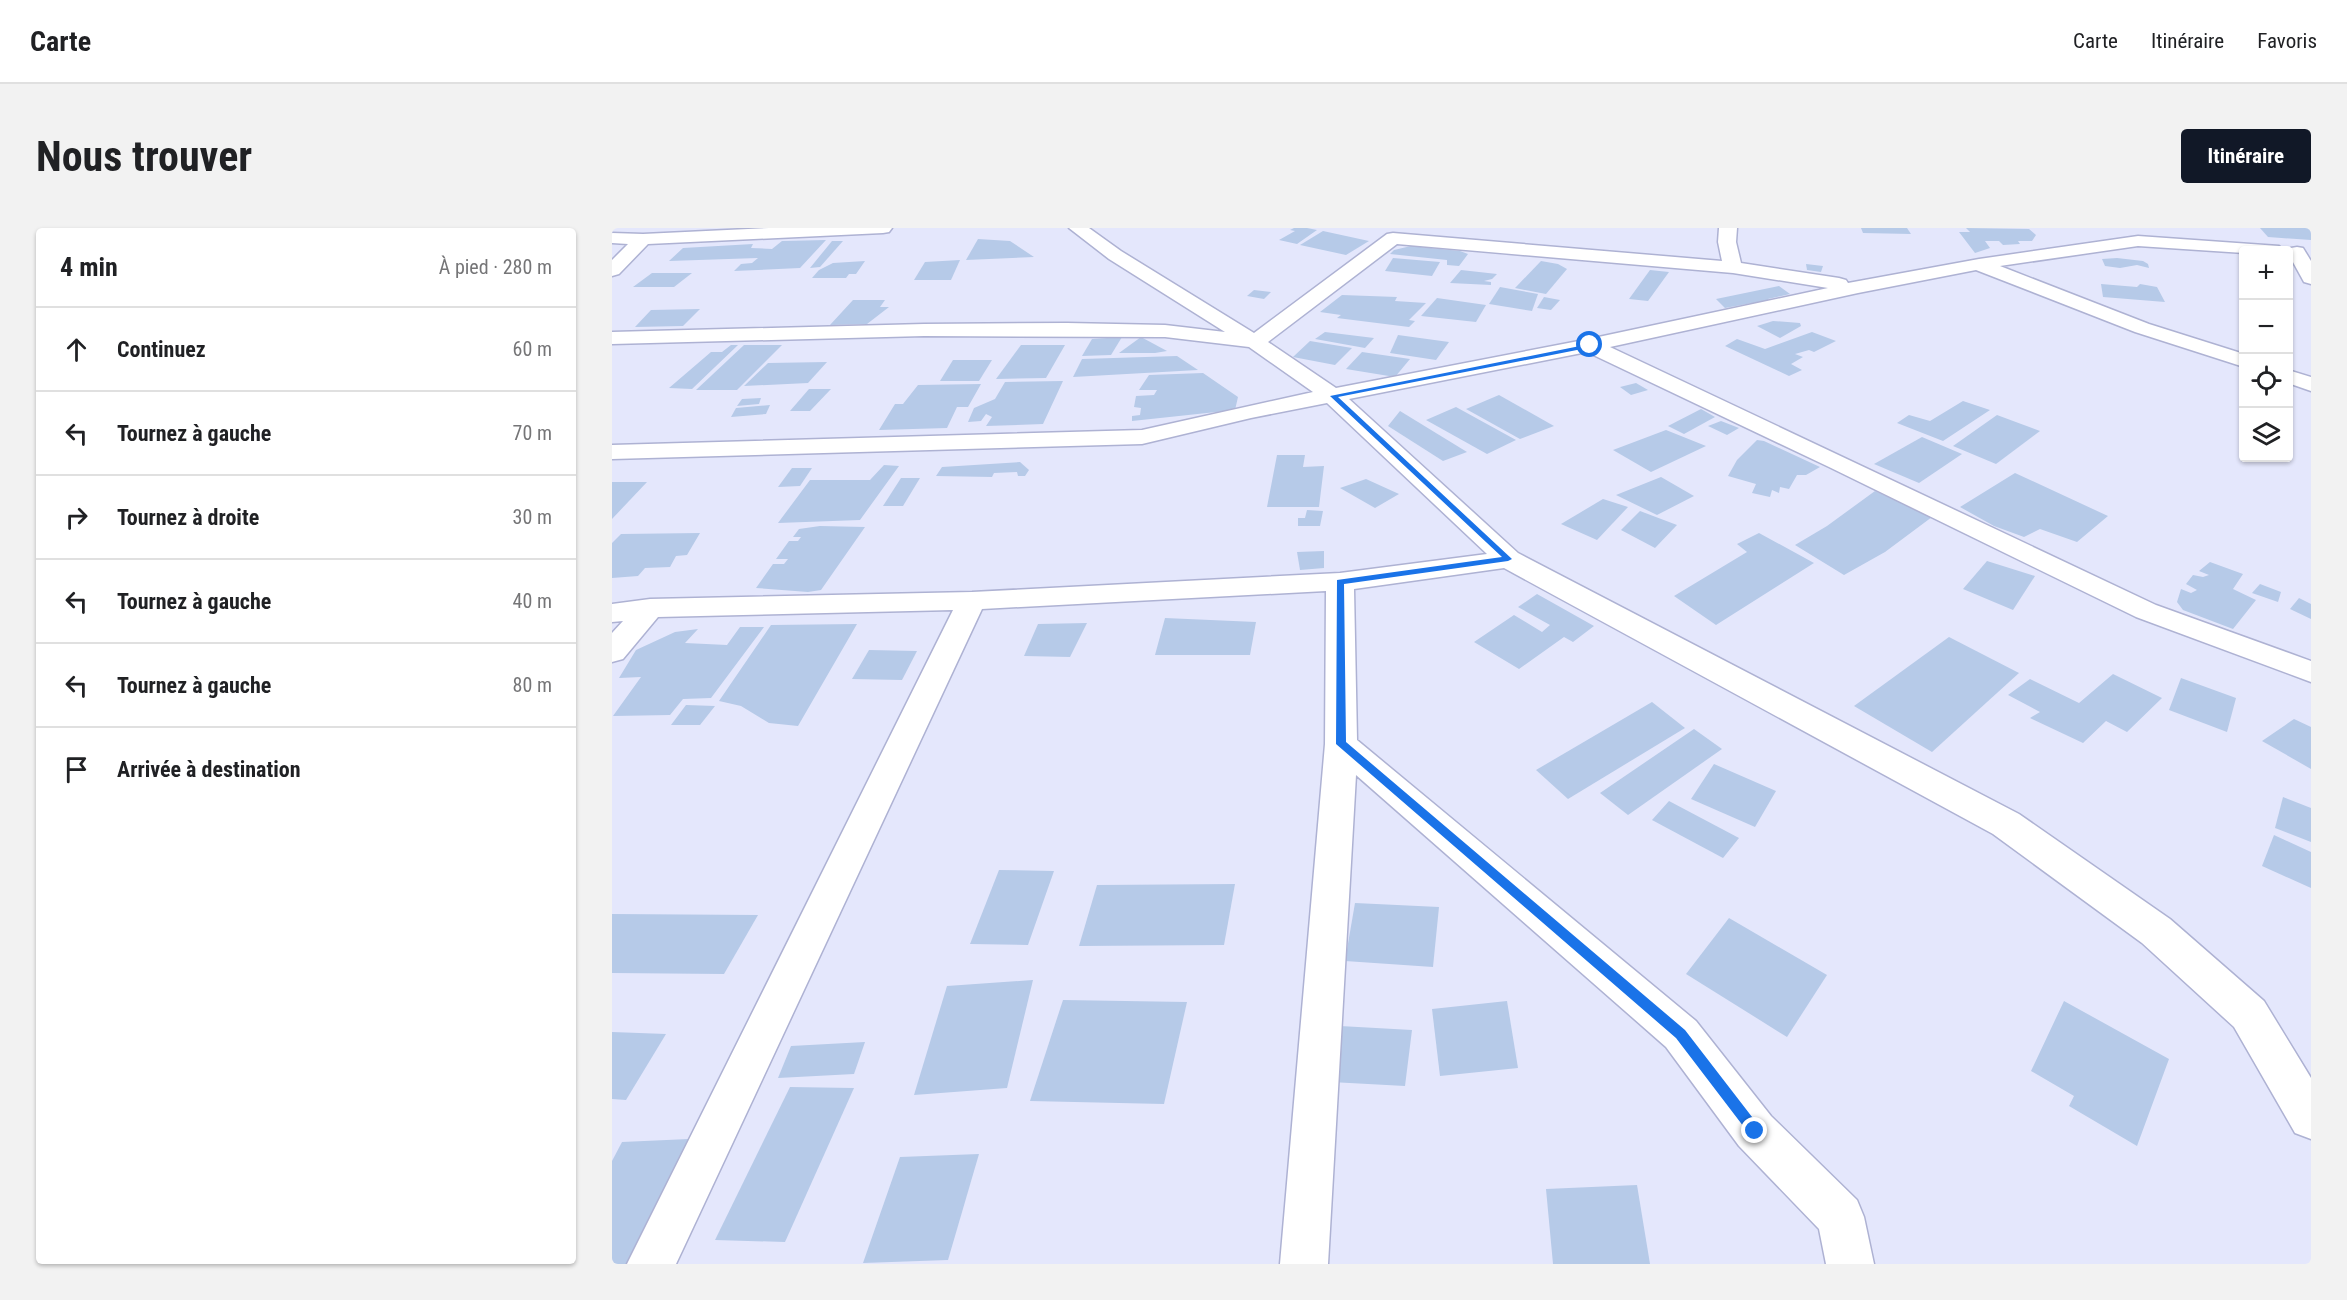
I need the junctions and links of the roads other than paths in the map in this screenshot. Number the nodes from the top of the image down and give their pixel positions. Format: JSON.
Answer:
{"nodes":[{"id":1,"x":883,"y":228,"type":"edge"},
{"id":2,"x":1078,"y":228,"type":"edge"},
{"id":3,"x":1728,"y":228,"type":"edge"},
{"id":4,"x":1506,"y":229,"type":"edge"},
{"id":5,"x":2149,"y":236,"type":"edge"},
{"id":6,"x":612,"y":238,"type":"edge"},
{"id":7,"x":643,"y":239,"type":"junction"},
{"id":8,"x":2239,"y":246,"type":"edge"},
{"id":9,"x":1514,"y":250,"type":"junction"},
{"id":10,"x":2299,"y":252,"type":"edge"},
{"id":11,"x":1979,"y":264,"type":"junction"},
{"id":12,"x":1733,"y":267,"type":"junction"},
{"id":13,"x":612,"y":270,"type":"edge"},
{"id":14,"x":2311,"y":278,"type":"edge"},
{"id":15,"x":1858,"y":287,"type":"junction"},
{"id":16,"x":622,"y":338,"type":"edge"},
{"id":17,"x":1255,"y":342,"type":"junction"},
{"id":18,"x":1590,"y":345,"type":"junction"},
{"id":19,"x":612,"y":354,"type":"edge"},
{"id":20,"x":2239,"y":360,"type":"edge"},
{"id":21,"x":2293,"y":377,"type":"edge"},
{"id":22,"x":2311,"y":384,"type":"edge"},
{"id":23,"x":1333,"y":396,"type":"junction"},
{"id":24,"x":612,"y":452,"type":"edge"},
{"id":25,"x":1508,"y":559,"type":"junction"},
{"id":26,"x":1340,"y":582,"type":"junction"},
{"id":27,"x":972,"y":601,"type":"junction"},
{"id":28,"x":650,"y":608,"type":"junction"},
{"id":29,"x":612,"y":613,"type":"edge"},
{"id":30,"x":612,"y":652,"type":"edge"},
{"id":31,"x":2311,"y":672,"type":"edge"},
{"id":32,"x":1341,"y":744,"type":"junction"},
{"id":33,"x":2311,"y":1118,"type":"edge"},
{"id":34,"x":651,"y":1264,"type":"edge"},
{"id":35,"x":1304,"y":1264,"type":"edge"},
{"id":36,"x":1850,"y":1264,"type":"edge"}],
"edges":[{"from":1,"to":7,"type":"street"},
{"from":2,"to":17,"type":"street"},
{"from":3,"to":12,"type":"street"},
{"from":4,"to":9,"type":"street"},
{"from":5,"to":8,"type":"street"},
{"from":5,"to":11,"type":"street"},
{"from":6,"to":7,"type":"street"},
{"from":7,"to":13,"type":"street"},
{"from":9,"to":12,"type":"street"},
{"from":9,"to":17,"type":"street"},
{"from":10,"to":14,"type":"street"},
{"from":11,"to":15,"type":"street"},
{"from":11,"to":20,"type":"street"},
{"from":12,"to":15,"type":"street"},
{"from":15,"to":18,"type":"street"},
{"from":16,"to":17,"type":"street"},
{"from":16,"to":19,"type":"street"},
{"from":17,"to":23,"type":"street"},
{"from":18,"to":23,"type":"street"},
{"from":18,"to":31,"type":"street"},
{"from":21,"to":22,"type":"street"},
{"from":23,"to":24,"type":"street"},
{"from":23,"to":25,"type":"street"},
{"from":25,"to":26,"type":"street"},
{"from":25,"to":33,"type":"street"},
{"from":26,"to":27,"type":"street"},
{"from":26,"to":32,"type":"street"},
{"from":27,"to":28,"type":"street"},
{"from":27,"to":34,"type":"street"},
{"from":28,"to":29,"type":"street"},
{"from":28,"to":30,"type":"street"},
{"from":32,"to":35,"type":"street"},
{"from":32,"to":36,"type":"street"}]}
